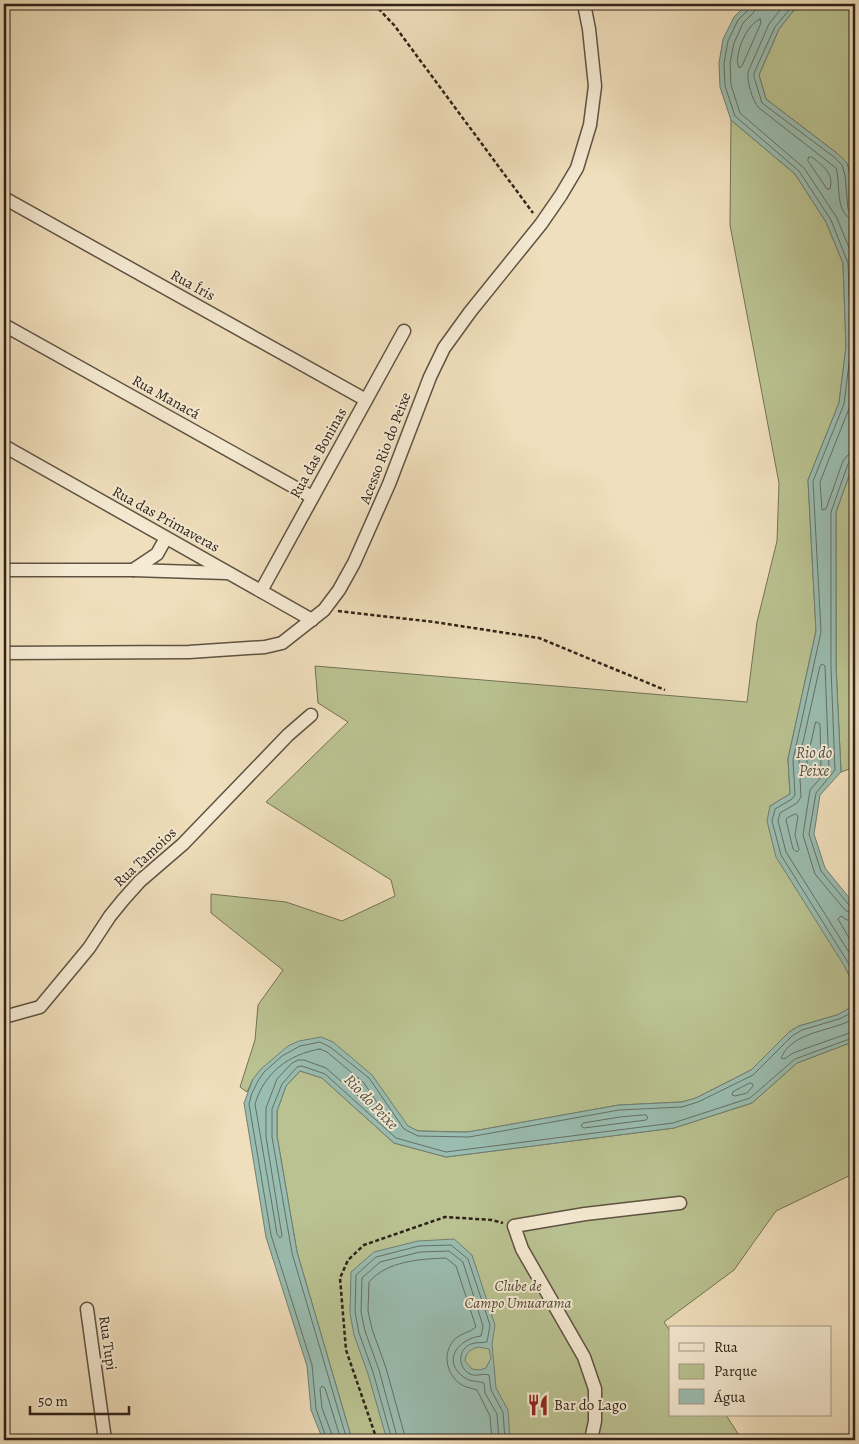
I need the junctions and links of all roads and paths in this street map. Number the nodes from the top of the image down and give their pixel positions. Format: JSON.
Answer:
{"nodes":[{"id":1,"x":374,"y":4,"type":"edge"},
{"id":2,"x":584,"y":4,"type":"edge"},
{"id":3,"x":4,"y":198,"type":"edge"},
{"id":4,"x":541,"y":224,"type":"junction"},
{"id":5,"x":4,"y":324,"type":"edge"},
{"id":6,"x":404,"y":331,"type":"dead end"},
{"id":7,"x":366,"y":400,"type":"junction"},
{"id":8,"x":4,"y":446,"type":"edge"},
{"id":9,"x":312,"y":497,"type":"junction"},
{"id":10,"x":166,"y":538,"type":"junction"},
{"id":11,"x":4,"y":570,"type":"edge"},
{"id":12,"x":133,"y":570,"type":"junction"},
{"id":13,"x":228,"y":573,"type":"junction"},
{"id":14,"x":261,"y":591,"type":"junction"},
{"id":15,"x":324,"y":610,"type":"junction"},
{"id":16,"x":312,"y":620,"type":"junction"},
{"id":17,"x":4,"y":653,"type":"edge"},
{"id":18,"x":665,"y":690,"type":"dead end"},
{"id":19,"x":311,"y":715,"type":"dead end"},
{"id":20,"x":4,"y":1017,"type":"edge"},
{"id":21,"x":680,"y":1203,"type":"dead end"},
{"id":22,"x":514,"y":1226,"type":"junction"},
{"id":23,"x":87,"y":1309,"type":"dead end"},
{"id":24,"x":105,"y":1440,"type":"edge"},
{"id":25,"x":377,"y":1440,"type":"edge"},
{"id":26,"x":591,"y":1440,"type":"edge"}],
"edges":[{"from":1,"to":4,"type":"path"},
{"from":2,"to":4,"type":"street","name":"Acesso Rio do Peixe"},
{"from":3,"to":7,"type":"street","name":"Rua Íris"},
{"from":4,"to":15,"type":"street","name":"Acesso Rio do Peixe"},
{"from":5,"to":9,"type":"street","name":"Rua Manacá"},
{"from":6,"to":7,"type":"street","name":"Rua das Boninas"},
{"from":7,"to":9,"type":"street","name":"Rua das Boninas"},
{"from":8,"to":10,"type":"street","name":"Rua das Primaveras"},
{"from":9,"to":14,"type":"street","name":"Rua das Boninas"},
{"from":10,"to":12,"type":"street"},
{"from":10,"to":13,"type":"street","name":"Rua das Primaveras"},
{"from":11,"to":12,"type":"street"},
{"from":12,"to":13,"type":"street"},
{"from":13,"to":14,"type":"street","name":"Rua das Primaveras"},
{"from":14,"to":16,"type":"street","name":"Rua das Primaveras"},
{"from":15,"to":16,"type":"street","name":"Acesso Rio do Peixe"},
{"from":15,"to":18,"type":"path"},
{"from":16,"to":17,"type":"street","name":"Acesso Rio do Peixe"},
{"from":19,"to":20,"type":"street","name":"Rua Tamoios"},
{"from":21,"to":22,"type":"street"},
{"from":22,"to":25,"type":"path"},
{"from":22,"to":26,"type":"street"},
{"from":23,"to":24,"type":"street","name":"Rua Tupi"}]}
